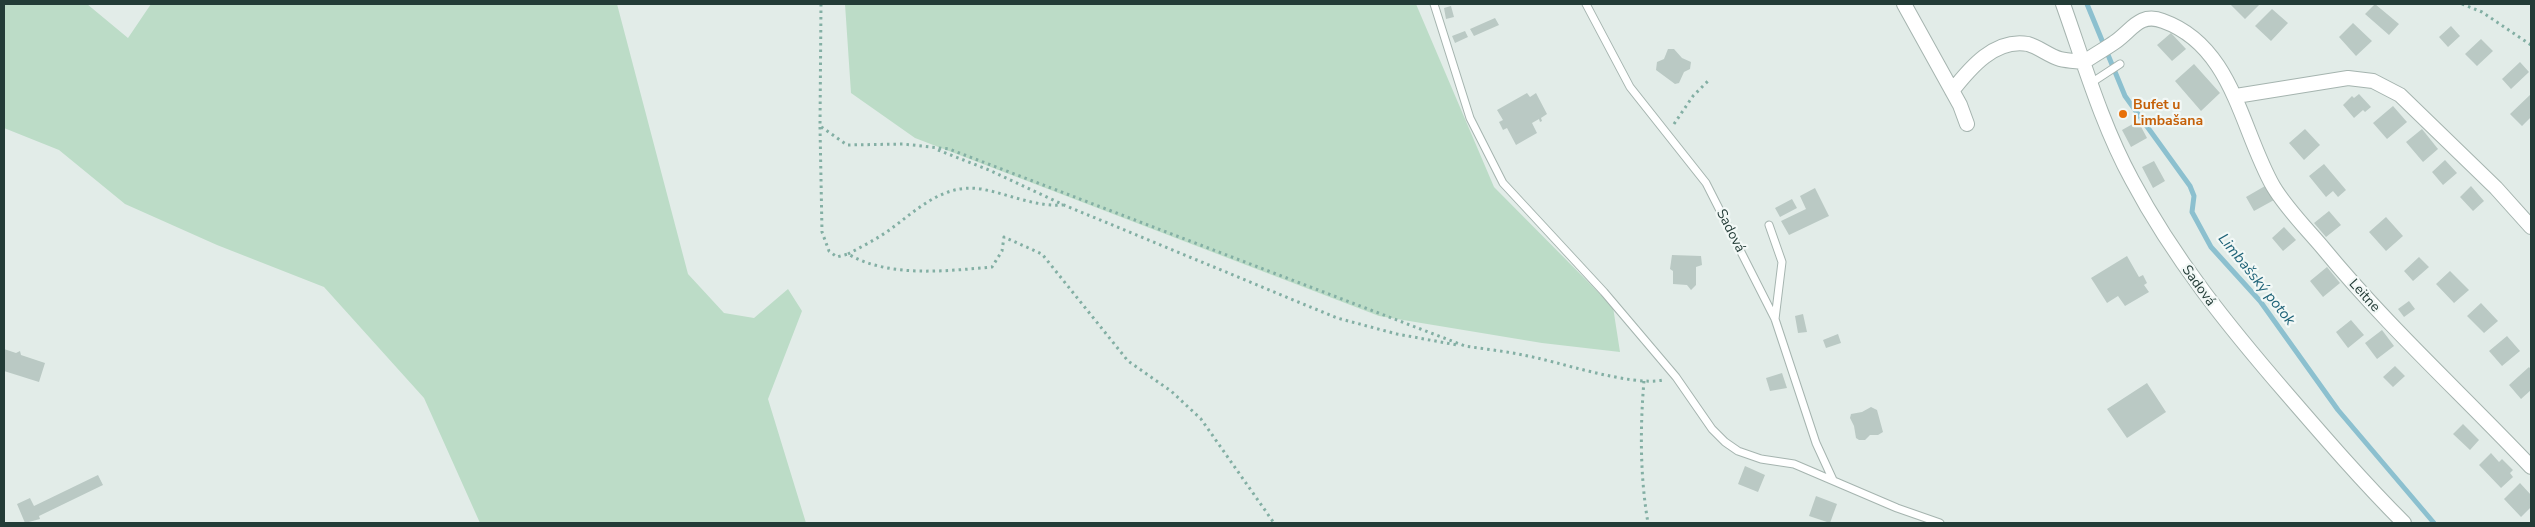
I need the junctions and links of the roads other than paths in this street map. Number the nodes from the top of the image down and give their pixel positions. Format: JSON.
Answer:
{"nodes":[{"id":1,"x":1434,"y":4,"type":"edge"},
{"id":2,"x":1586,"y":4,"type":"edge"},
{"id":3,"x":1904,"y":4,"type":"edge"},
{"id":4,"x":2064,"y":4,"type":"edge"},
{"id":5,"x":2084,"y":62,"type":"junction"},
{"id":6,"x":2115,"y":67,"type":"dead end"},
{"id":7,"x":2091,"y":83,"type":"junction"},
{"id":8,"x":1952,"y":91,"type":"junction"},
{"id":9,"x":2236,"y":96,"type":"junction"},
{"id":10,"x":1967,"y":124,"type":"dead end"},
{"id":11,"x":1769,"y":225,"type":"dead end"},
{"id":12,"x":2531,"y":227,"type":"edge"},
{"id":13,"x":1775,"y":319,"type":"junction"},
{"id":14,"x":2531,"y":468,"type":"edge"},
{"id":15,"x":1833,"y":480,"type":"junction"},
{"id":16,"x":1940,"y":523,"type":"edge"},
{"id":17,"x":2404,"y":523,"type":"edge"}],
"edges":[{"from":1,"to":15,"type":"lane"},
{"from":2,"to":13,"type":"lane","name":"Sadová"},
{"from":3,"to":8,"type":"street"},
{"from":4,"to":5,"type":"street","name":"Sadová"},
{"from":5,"to":7,"type":"street","name":"Sadová"},
{"from":5,"to":8,"type":"street"},
{"from":5,"to":9,"type":"street","name":"Leitne"},
{"from":6,"to":7,"type":"lane"},
{"from":7,"to":17,"type":"street","name":"Sadová"},
{"from":8,"to":10,"type":"street"},
{"from":9,"to":12,"type":"street"},
{"from":9,"to":14,"type":"street","name":"Leitne"},
{"from":11,"to":13,"type":"lane"},
{"from":13,"to":15,"type":"lane","name":"Sadová"},
{"from":15,"to":16,"type":"lane"}]}
